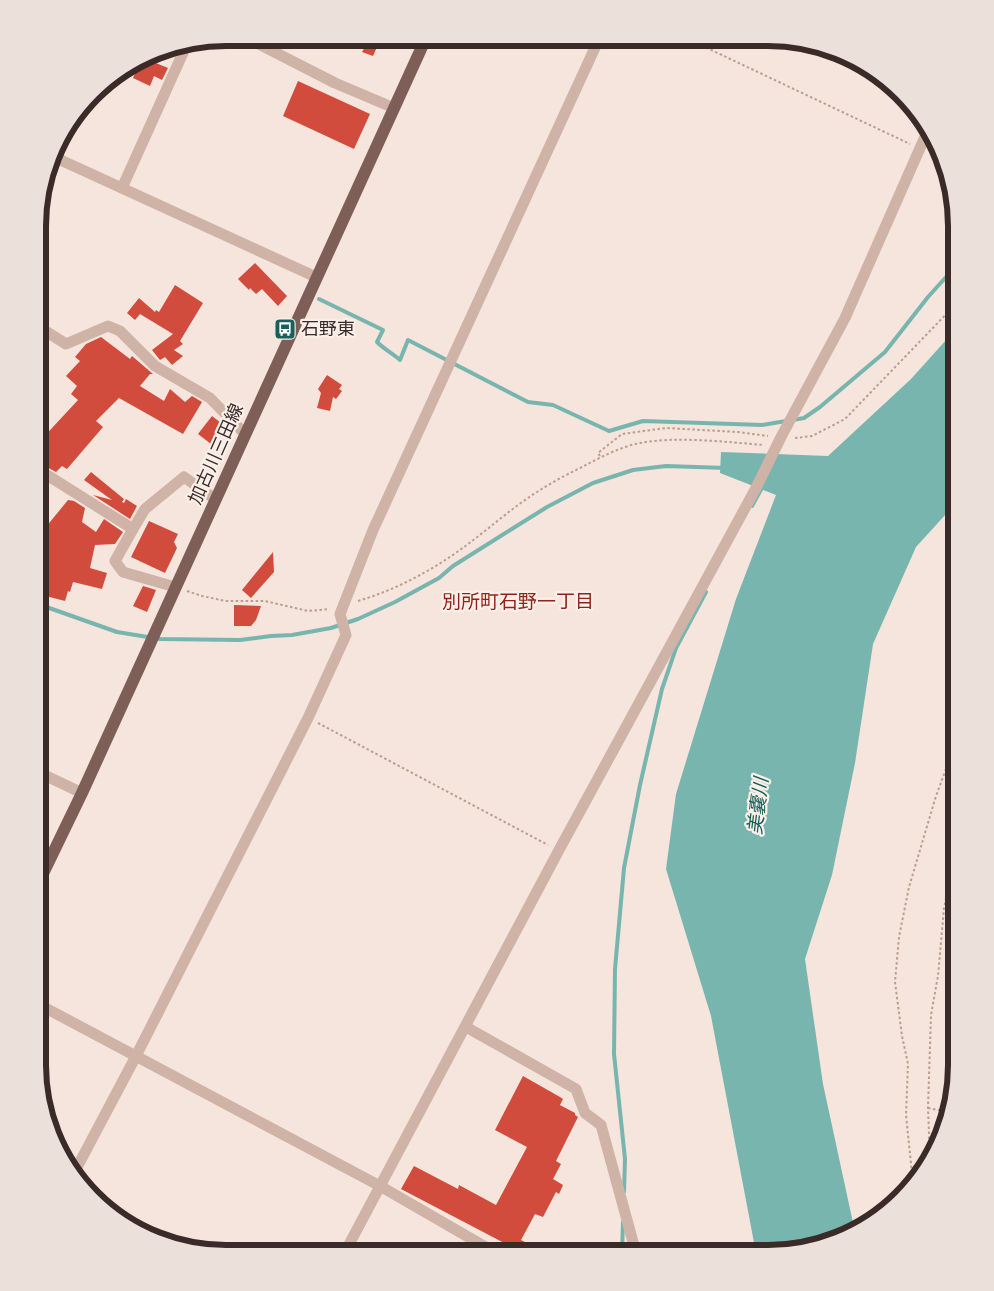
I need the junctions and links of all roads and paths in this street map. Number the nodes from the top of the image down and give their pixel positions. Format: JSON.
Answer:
{"nodes":[{"id":1,"x":263,"y":46,"type":"edge"},
{"id":2,"x":422,"y":46,"type":"edge"},
{"id":3,"x":596,"y":46,"type":"edge"},
{"id":4,"x":703,"y":46,"type":"edge"},
{"id":5,"x":184,"y":51,"type":"edge"},
{"id":6,"x":394,"y":108,"type":"junction"},
{"id":7,"x":924,"y":137,"type":"edge"},
{"id":8,"x":919,"y":148,"type":"junction"},
{"id":9,"x":59,"y":159,"type":"edge"},
{"id":10,"x":122,"y":188,"type":"junction"},
{"id":11,"x":316,"y":277,"type":"junction"},
{"id":12,"x":46,"y":331,"type":"edge"},
{"id":13,"x":245,"y":434,"type":"junction"},
{"id":14,"x":775,"y":449,"type":"junction"},
{"id":15,"x":46,"y":474,"type":"edge"},
{"id":16,"x":215,"y":499,"type":"junction"},
{"id":17,"x":133,"y":529,"type":"junction"},
{"id":18,"x":175,"y":587,"type":"junction"},
{"id":19,"x":342,"y":607,"type":"junction"},
{"id":20,"x":308,"y":718,"type":"junction"},
{"id":21,"x":948,"y":764,"type":"edge"},
{"id":22,"x":46,"y":776,"type":"edge"},
{"id":23,"x":82,"y":793,"type":"junction"},
{"id":24,"x":559,"y":850,"type":"junction"},
{"id":25,"x":46,"y":867,"type":"edge"},
{"id":26,"x":948,"y":888,"type":"edge"},
{"id":27,"x":46,"y":1008,"type":"edge"},
{"id":28,"x":466,"y":1027,"type":"junction"},
{"id":29,"x":136,"y":1056,"type":"junction"},
{"id":30,"x":928,"y":1108,"type":"junction"},
{"id":31,"x":942,"y":1111,"type":"edge"},
{"id":32,"x":929,"y":1143,"type":"edge"},
{"id":33,"x":78,"y":1166,"type":"edge"},
{"id":34,"x":911,"y":1173,"type":"edge"},
{"id":35,"x":380,"y":1186,"type":"junction"},
{"id":36,"x":349,"y":1245,"type":"edge"},
{"id":37,"x":482,"y":1245,"type":"edge"},
{"id":38,"x":634,"y":1245,"type":"edge"}],
"edges":[{"from":1,"to":6,"type":"street"},
{"from":2,"to":6,"type":"main road","name":"加古川三田線"},
{"from":3,"to":19,"type":"street"},
{"from":4,"to":8,"type":"path"},
{"from":5,"to":10,"type":"street"},
{"from":6,"to":11,"type":"main road","name":"加古川三田線"},
{"from":7,"to":8,"type":"street"},
{"from":8,"to":14,"type":"street"},
{"from":9,"to":10,"type":"street"},
{"from":10,"to":11,"type":"street"},
{"from":11,"to":13,"type":"main road","name":"加古川三田線"},
{"from":12,"to":13,"type":"street"},
{"from":13,"to":16,"type":"main road","name":"加古川三田線"},
{"from":14,"to":19,"type":"path"},
{"from":14,"to":24,"type":"street"},
{"from":15,"to":17,"type":"street"},
{"from":16,"to":17,"type":"street"},
{"from":16,"to":18,"type":"main road","name":"加古川三田線"},
{"from":17,"to":18,"type":"street"},
{"from":18,"to":19,"type":"path"},
{"from":18,"to":23,"type":"main road","name":"加古川三田線"},
{"from":19,"to":20,"type":"street"},
{"from":20,"to":24,"type":"path"},
{"from":20,"to":29,"type":"street"},
{"from":21,"to":34,"type":"path"},
{"from":22,"to":23,"type":"street"},
{"from":23,"to":25,"type":"main road","name":"加古川三田線"},
{"from":24,"to":28,"type":"street"},
{"from":26,"to":30,"type":"path"},
{"from":27,"to":29,"type":"street"},
{"from":28,"to":35,"type":"street"},
{"from":28,"to":38,"type":"street"},
{"from":29,"to":33,"type":"street"},
{"from":29,"to":35,"type":"street"},
{"from":30,"to":31,"type":"path"},
{"from":30,"to":32,"type":"path"},
{"from":35,"to":36,"type":"street"},
{"from":35,"to":37,"type":"street"}]}
